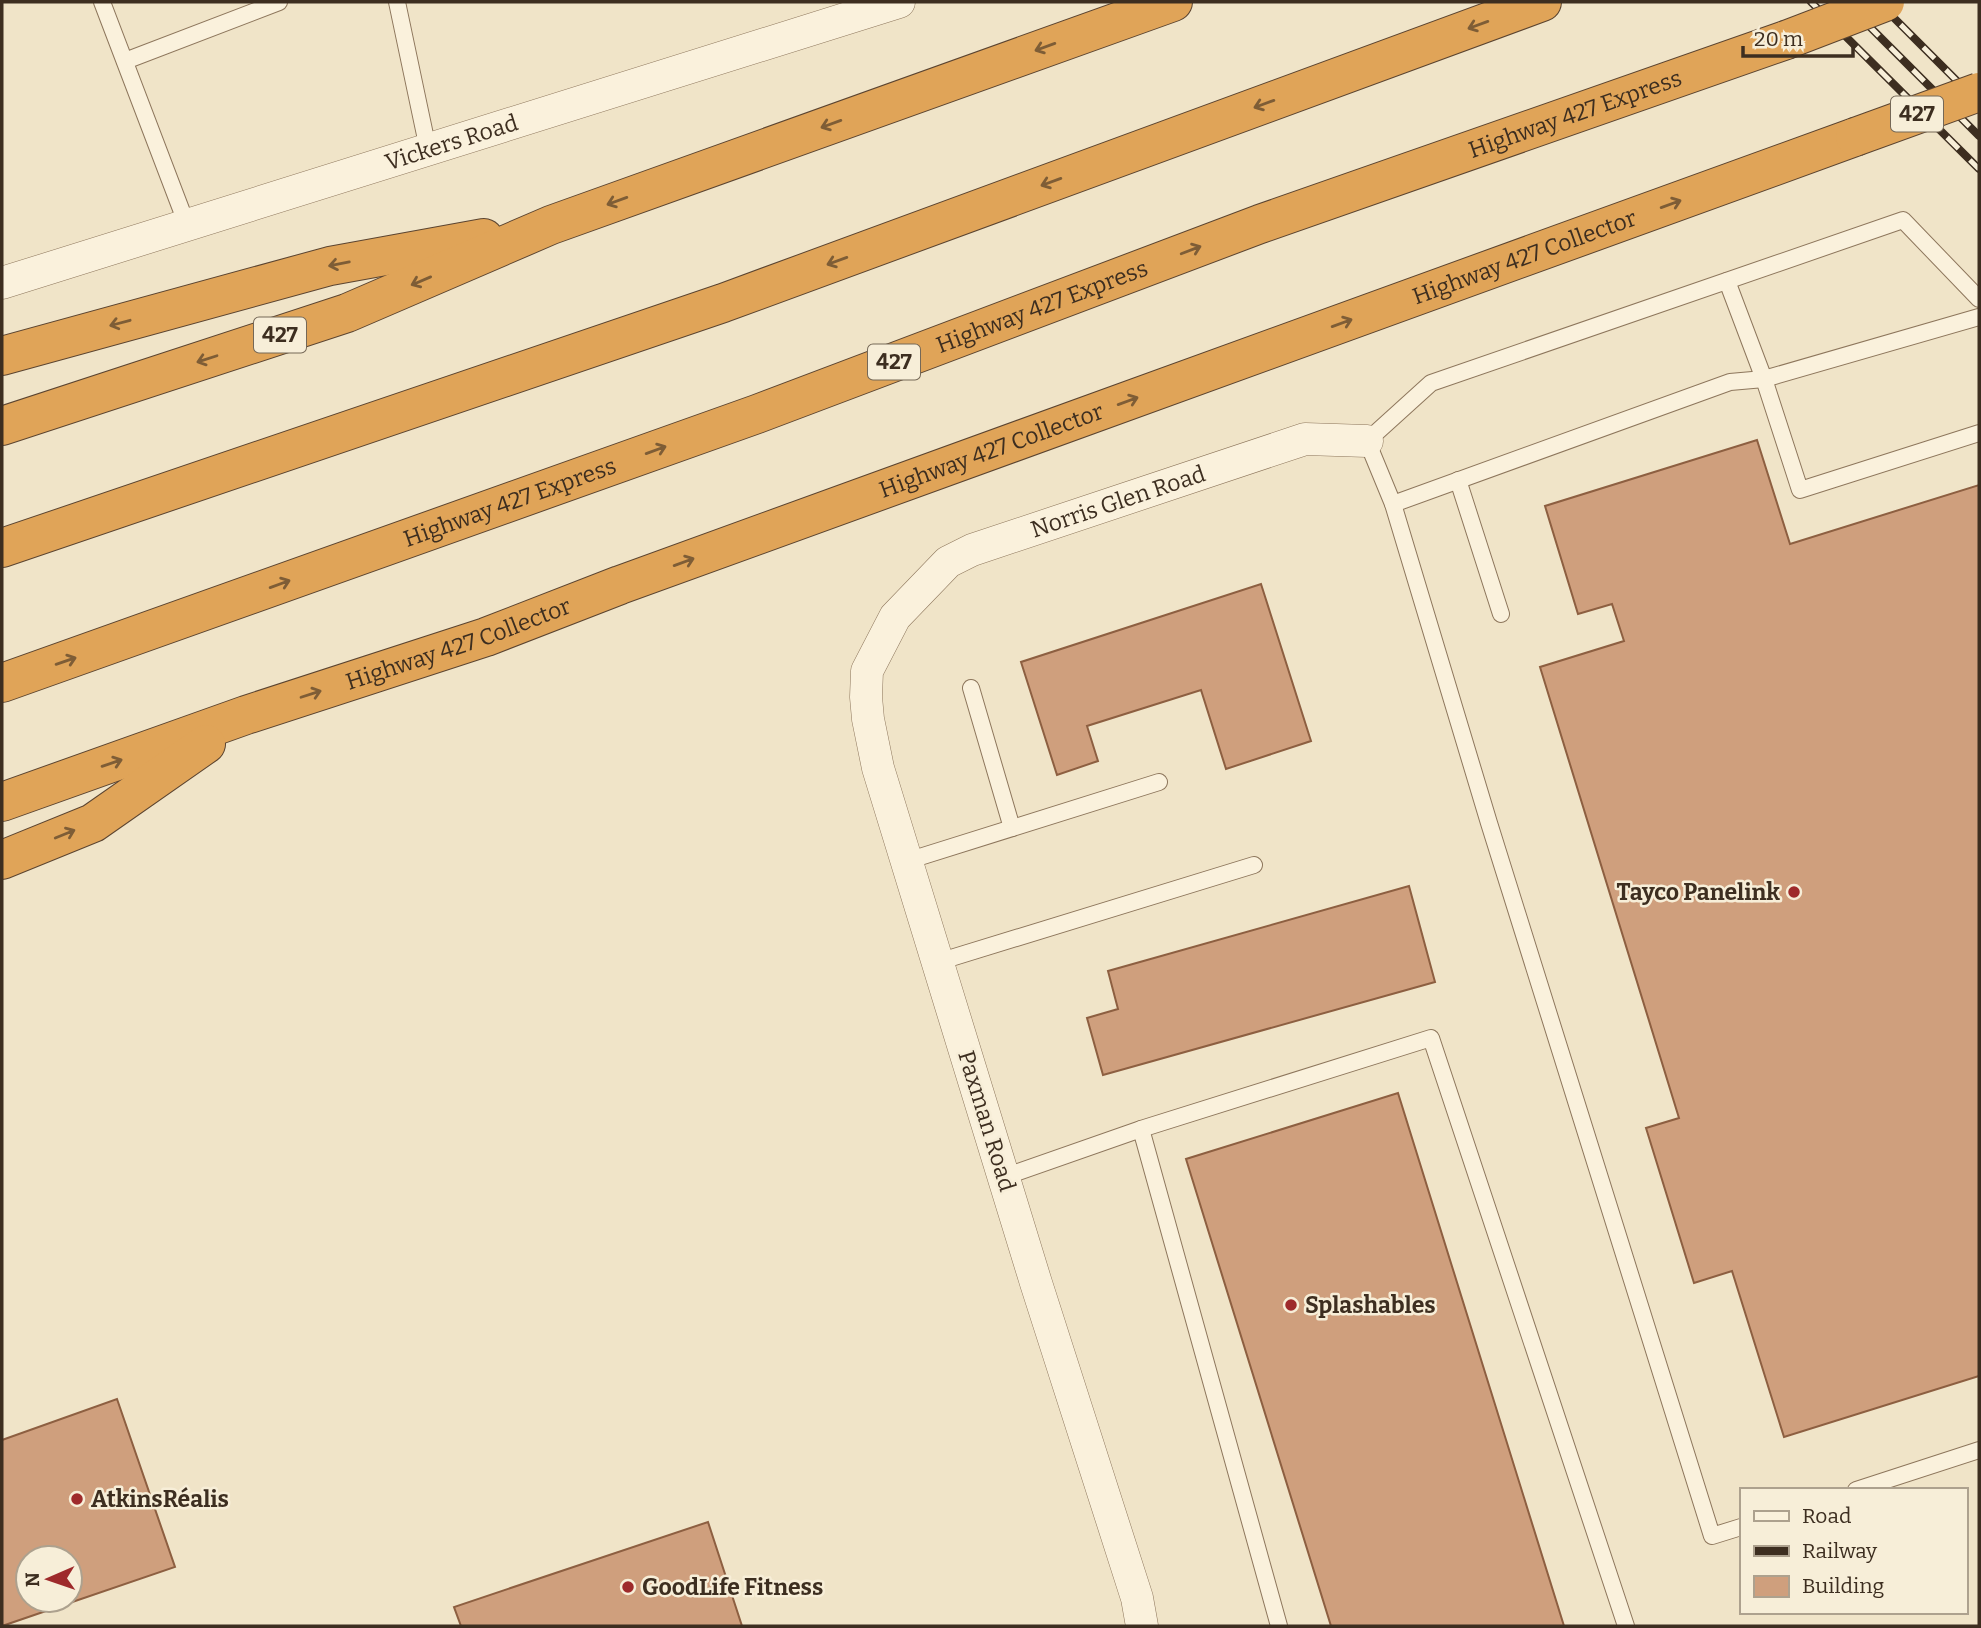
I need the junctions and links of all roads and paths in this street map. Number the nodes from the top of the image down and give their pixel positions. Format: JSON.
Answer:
{"nodes":[{"id":1,"x":102,"y":2,"type":"edge"},
{"id":2,"x":279,"y":2,"type":"edge"},
{"id":3,"x":397,"y":2,"type":"edge"},
{"id":4,"x":899,"y":2,"type":"edge"},
{"id":5,"x":1173,"y":2,"type":"edge"},
{"id":6,"x":1542,"y":2,"type":"edge"},
{"id":7,"x":1885,"y":2,"type":"edge"},
{"id":8,"x":125,"y":61,"type":"junction"},
{"id":9,"x":1979,"y":92,"type":"edge"},
{"id":10,"x":428,"y":149,"type":"junction"},
{"id":11,"x":187,"y":225,"type":"junction"},
{"id":12,"x":551,"y":225,"type":"junction"},
{"id":13,"x":1727,"y":281,"type":"junction"},
{"id":14,"x":2,"y":283,"type":"edge"},
{"id":15,"x":1979,"y":299,"type":"edge"},
{"id":16,"x":1979,"y":317,"type":"edge"},
{"id":17,"x":2,"y":356,"type":"edge"},
{"id":18,"x":1764,"y":379,"type":"junction"},
{"id":19,"x":2,"y":426,"type":"edge"},
{"id":20,"x":1979,"y":433,"type":"edge"},
{"id":21,"x":1367,"y":441,"type":"junction"},
{"id":22,"x":1458,"y":480,"type":"junction"},
{"id":23,"x":1393,"y":504,"type":"junction"},
{"id":24,"x":2,"y":548,"type":"edge"},
{"id":25,"x":1501,"y":614,"type":"dead end"},
{"id":26,"x":895,"y":617,"type":"joint"},
{"id":27,"x":2,"y":683,"type":"edge"},
{"id":28,"x":971,"y":688,"type":"dead end"},
{"id":29,"x":246,"y":715,"type":"junction"},
{"id":30,"x":1159,"y":782,"type":"dead end"},
{"id":31,"x":2,"y":802,"type":"edge"},
{"id":32,"x":1012,"y":828,"type":"junction"},
{"id":33,"x":2,"y":860,"type":"edge"},
{"id":34,"x":907,"y":861,"type":"junction"},
{"id":35,"x":1254,"y":865,"type":"dead end"},
{"id":36,"x":938,"y":962,"type":"junction"},
{"id":37,"x":1141,"y":1129,"type":"junction"},
{"id":38,"x":1004,"y":1177,"type":"junction"},
{"id":39,"x":1979,"y":1450,"type":"edge"},
{"id":40,"x":1862,"y":1488,"type":"edge"},
{"id":41,"x":1740,"y":1527,"type":"edge"},
{"id":42,"x":1142,"y":1626,"type":"edge"},
{"id":43,"x":1279,"y":1626,"type":"edge"},
{"id":44,"x":1626,"y":1626,"type":"edge"}],
"edges":[{"from":1,"to":8,"type":"lane"},
{"from":2,"to":8,"type":"lane"},
{"from":3,"to":10,"type":"lane"},
{"from":4,"to":10,"type":"street","name":"Vickers Road"},
{"from":5,"to":12,"type":"highway","number":"427","one_way":true},
{"from":6,"to":24,"type":"highway","one_way":true},
{"from":27,"to":7,"type":"highway","name":"Highway 427 Express","number":"427","one_way":true,"bridge":true},
{"from":8,"to":11,"type":"lane"},
{"from":29,"to":9,"type":"highway","name":"Highway 427 Collector","number":"427","one_way":true,"bridge":true},
{"from":10,"to":11,"type":"street","name":"Vickers Road"},
{"from":11,"to":14,"type":"street","name":"Vickers Road"},
{"from":12,"to":17,"type":"highway","one_way":true},
{"from":12,"to":19,"type":"highway","number":"427","one_way":true},
{"from":13,"to":15,"type":"lane"},
{"from":13,"to":18,"type":"lane"},
{"from":13,"to":21,"type":"lane"},
{"from":16,"to":18,"type":"lane"},
{"from":18,"to":20,"type":"lane"},
{"from":18,"to":22,"type":"lane"},
{"from":21,"to":23,"type":"lane"},
{"from":21,"to":26,"type":"street","name":"Norris Glen Road"},
{"from":22,"to":23,"type":"lane"},
{"from":22,"to":25,"type":"lane"},
{"from":23,"to":41,"type":"lane"},
{"from":26,"to":34,"type":"street","name":"Paxman Road"},
{"from":28,"to":32,"type":"lane"},
{"from":31,"to":29,"type":"highway","name":"Highway 427 Collector","number":"427","one_way":true},
{"from":33,"to":29,"type":"highway","one_way":true},
{"from":30,"to":32,"type":"lane"},
{"from":32,"to":34,"type":"lane"},
{"from":34,"to":36,"type":"street","name":"Paxman Road"},
{"from":35,"to":36,"type":"lane"},
{"from":36,"to":38,"type":"street","name":"Paxman Road"},
{"from":37,"to":38,"type":"lane"},
{"from":37,"to":43,"type":"lane"},
{"from":37,"to":44,"type":"lane"},
{"from":38,"to":42,"type":"street","name":"Paxman Road"},
{"from":39,"to":40,"type":"lane"}]}
